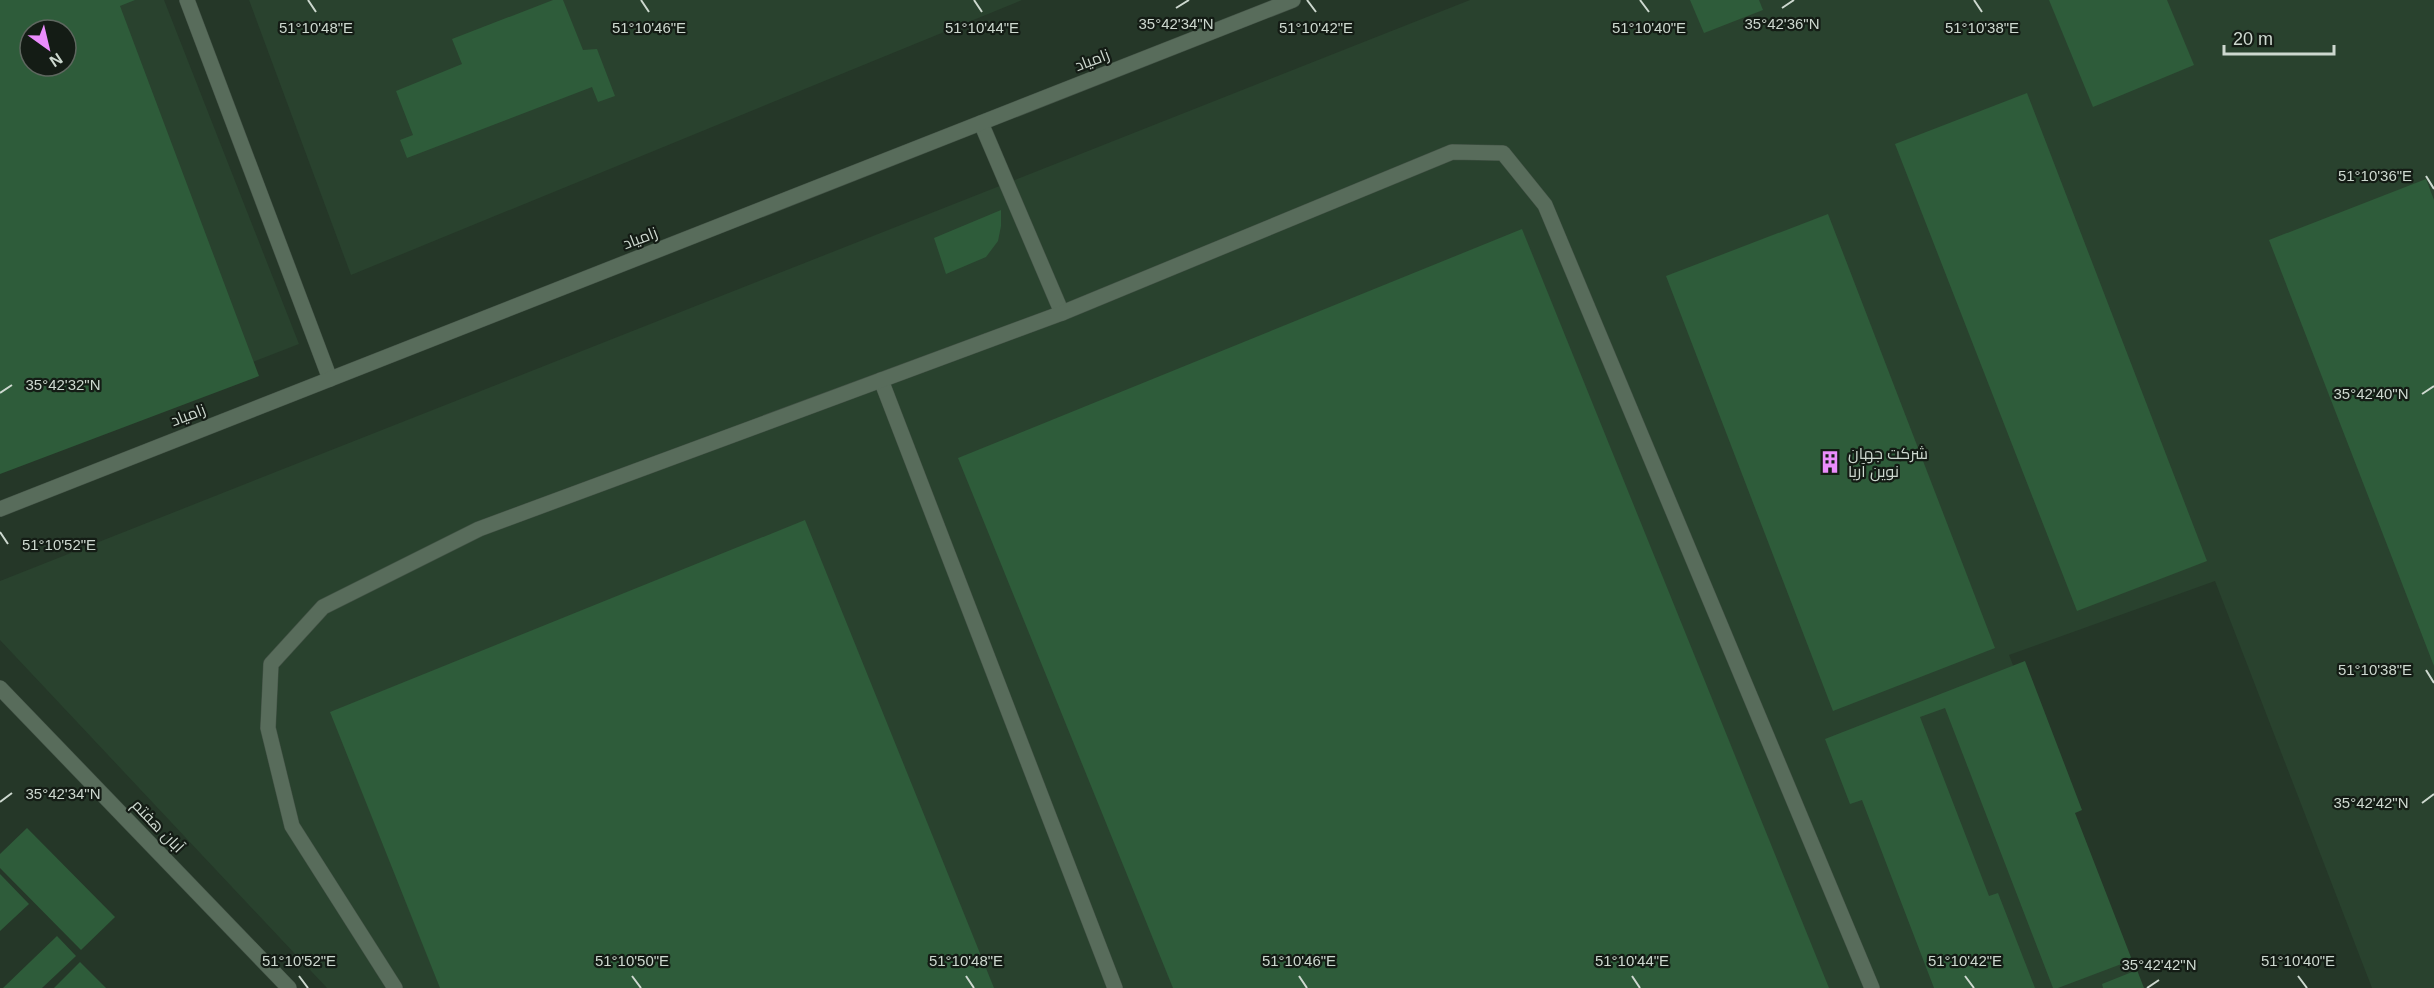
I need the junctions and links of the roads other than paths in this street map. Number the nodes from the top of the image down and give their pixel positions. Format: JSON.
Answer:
{"nodes":[{"id":1,"x":187,"y":0,"type":"edge"},
{"id":2,"x":1293,"y":0,"type":"edge"},
{"id":3,"x":981,"y":123,"type":"junction"},
{"id":4,"x":1062,"y":313,"type":"junction"},
{"id":5,"x":330,"y":379,"type":"junction"},
{"id":6,"x":881,"y":380,"type":"junction"},
{"id":7,"x":0,"y":509,"type":"edge"},
{"id":8,"x":0,"y":688,"type":"edge"},
{"id":9,"x":289,"y":988,"type":"edge"},
{"id":10,"x":395,"y":988,"type":"edge"},
{"id":11,"x":1115,"y":988,"type":"edge"},
{"id":12,"x":1872,"y":988,"type":"edge"}],
"edges":[{"from":1,"to":5,"type":"street"},
{"from":2,"to":3,"type":"street","name":"زامیاد"},
{"from":3,"to":4,"type":"street"},
{"from":3,"to":5,"type":"street","name":"زامیاد"},
{"from":4,"to":6,"type":"street"},
{"from":4,"to":12,"type":"street"},
{"from":5,"to":7,"type":"street","name":"زامیاد"},
{"from":6,"to":10,"type":"street"},
{"from":6,"to":11,"type":"street"},
{"from":8,"to":9,"type":"street","name":"آبان هفتم"}]}
